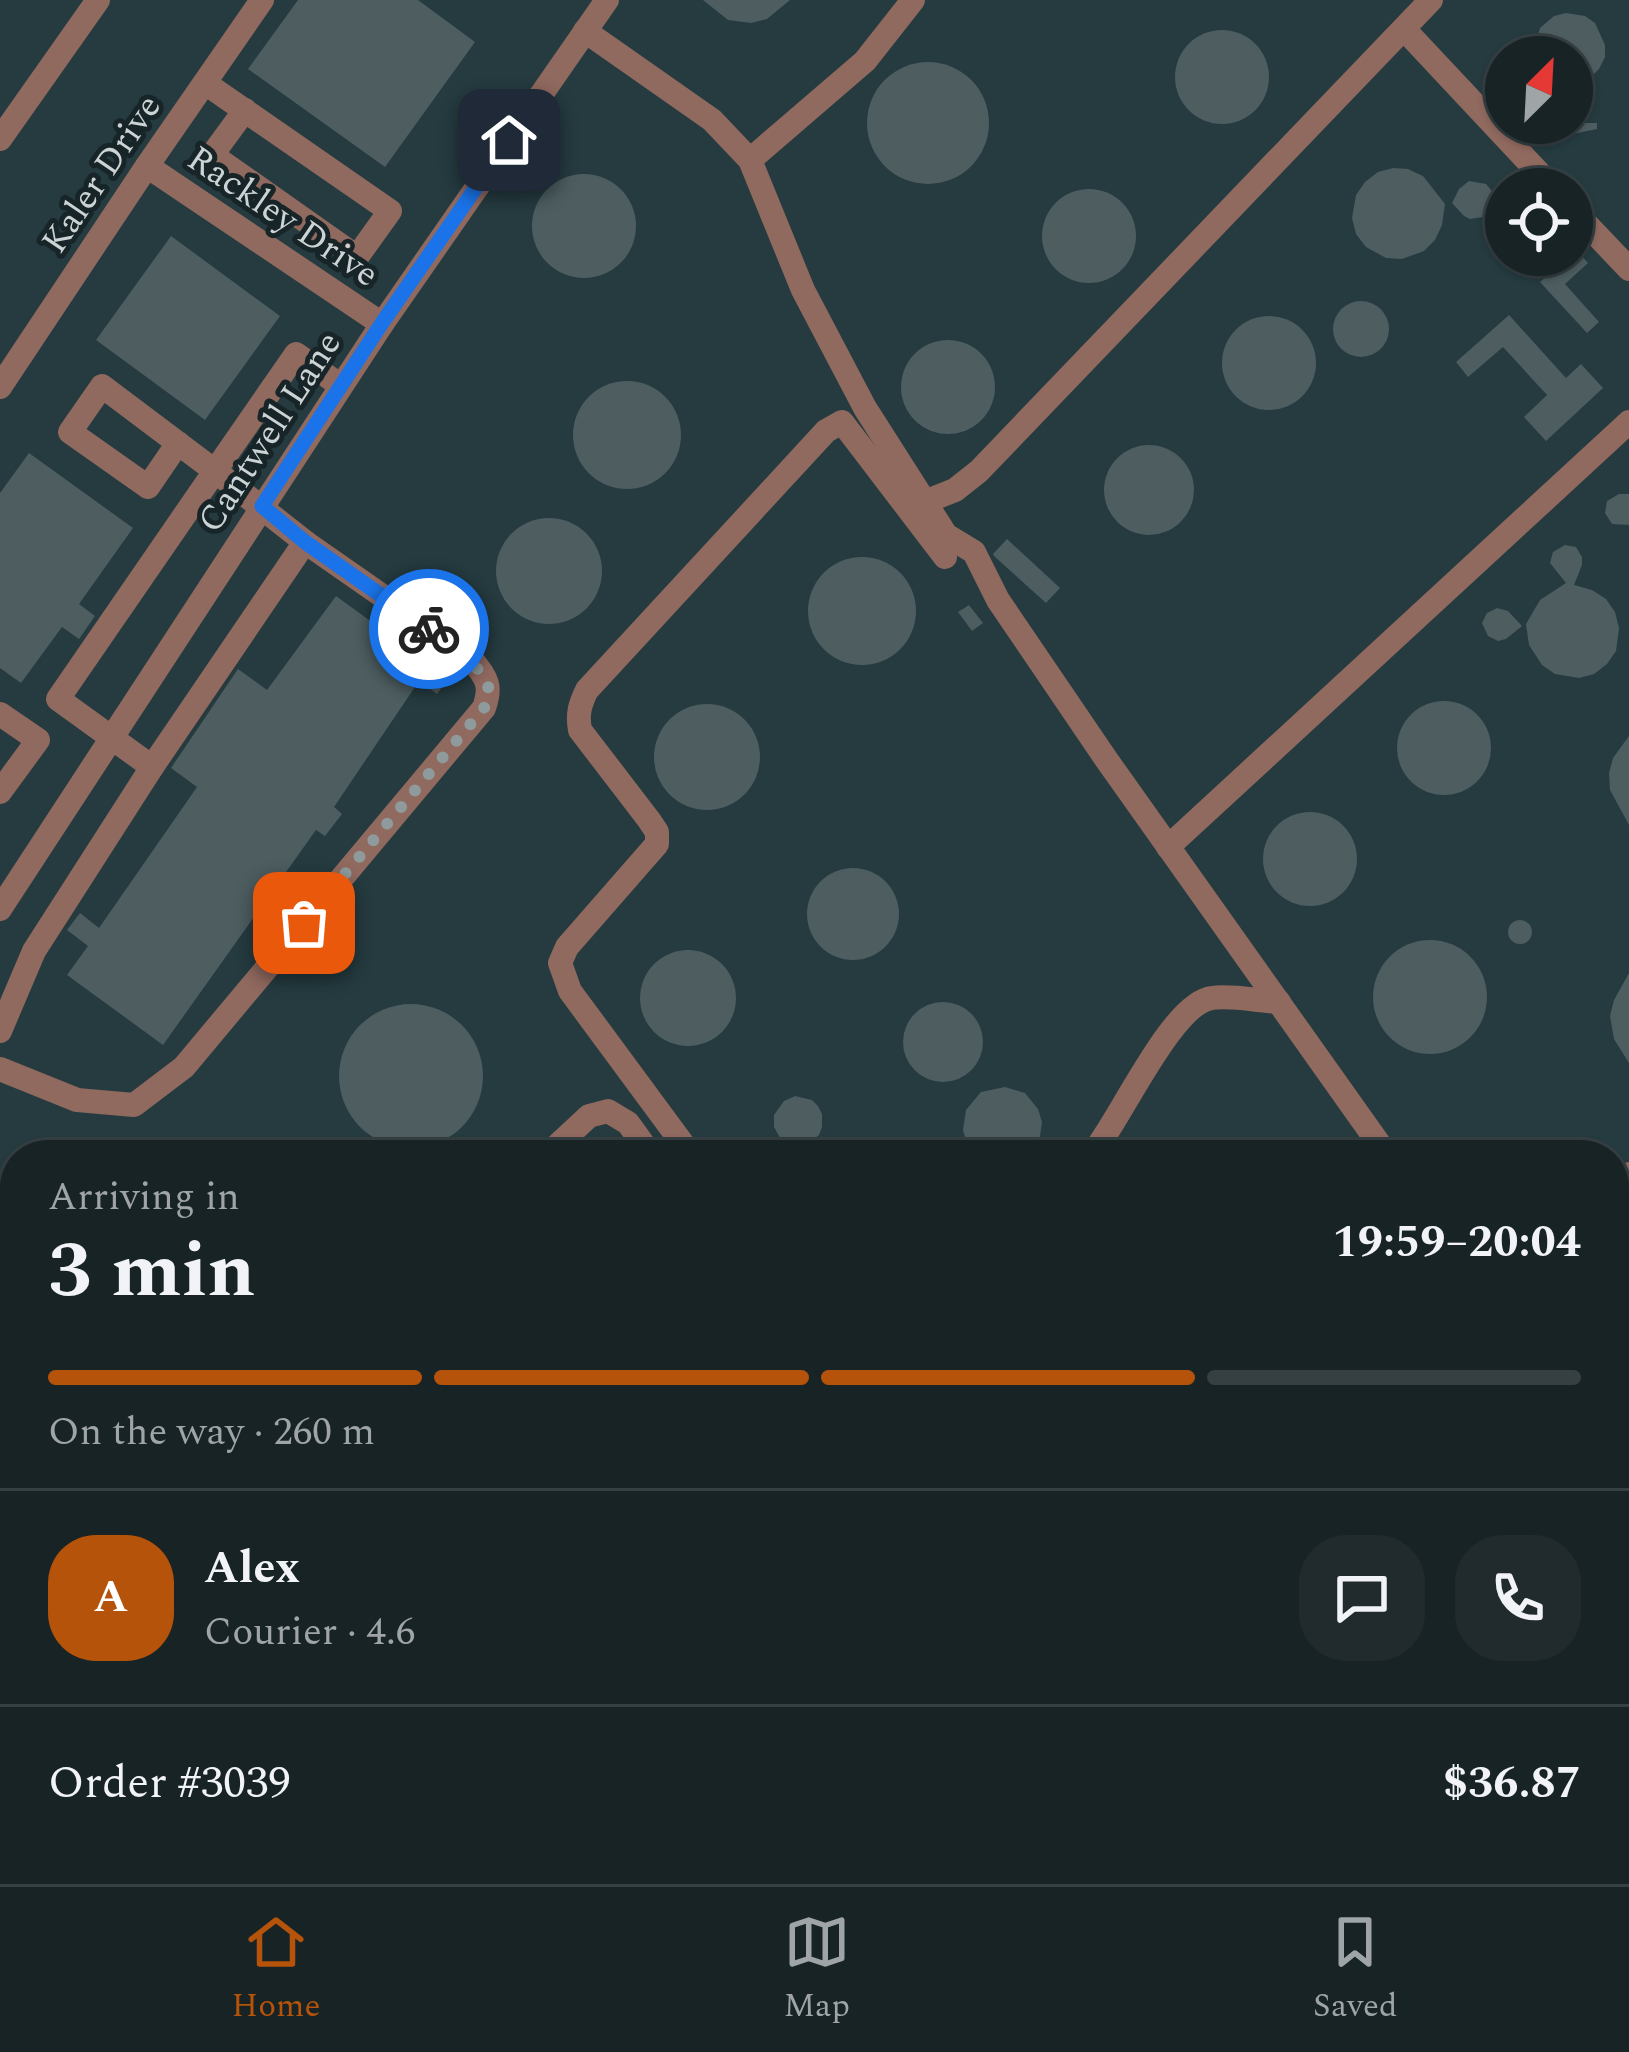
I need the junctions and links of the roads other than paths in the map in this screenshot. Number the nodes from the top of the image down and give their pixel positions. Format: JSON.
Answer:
{"nodes":[{"id":1,"x":98,"y":0,"type":"edge"},
{"id":2,"x":262,"y":0,"type":"edge"},
{"id":3,"x":607,"y":0,"type":"edge"},
{"id":4,"x":913,"y":0,"type":"edge"},
{"id":5,"x":1431,"y":0,"type":"edge"},
{"id":6,"x":1404,"y":28,"type":"junction"},
{"id":7,"x":585,"y":31,"type":"junction"},
{"id":8,"x":205,"y":83,"type":"junction"},
{"id":9,"x":245,"y":110,"type":"junction"},
{"id":10,"x":0,"y":139,"type":"edge"},
{"id":11,"x":750,"y":160,"type":"junction"},
{"id":12,"x":147,"y":166,"type":"junction"},
{"id":13,"x":1534,"y":168,"type":"edge"},
{"id":14,"x":1593,"y":230,"type":"edge"},
{"id":15,"x":1629,"y":269,"type":"edge"},
{"id":16,"x":382,"y":323,"type":"junction"},
{"id":17,"x":341,"y":386,"type":"junction"},
{"id":18,"x":0,"y":387,"type":"edge"},
{"id":19,"x":1629,"y":422,"type":"edge"},
{"id":20,"x":178,"y":443,"type":"dead end"},
{"id":21,"x":215,"y":471,"type":"junction"},
{"id":22,"x":925,"y":502,"type":"junction"},
{"id":23,"x":262,"y":506,"type":"junction"},
{"id":24,"x":305,"y":542,"type":"junction"},
{"id":25,"x":945,"y":557,"type":"dead end"},
{"id":26,"x":0,"y":714,"type":"edge"},
{"id":27,"x":112,"y":737,"type":"junction"},
{"id":28,"x":152,"y":767,"type":"junction"},
{"id":29,"x":2,"y":785,"type":"edge"},
{"id":30,"x":1168,"y":847,"type":"junction"},
{"id":31,"x":0,"y":909,"type":"edge"},
{"id":32,"x":1279,"y":1003,"type":"junction"},
{"id":33,"x":0,"y":1031,"type":"edge"},
{"id":34,"x":0,"y":1069,"type":"edge"},
{"id":35,"x":563,"y":1140,"type":"edge"},
{"id":36,"x":640,"y":1140,"type":"edge"},
{"id":37,"x":680,"y":1140,"type":"edge"},
{"id":38,"x":1103,"y":1140,"type":"edge"},
{"id":39,"x":1376,"y":1140,"type":"edge"}],
"edges":[{"from":1,"to":10,"type":"street"},
{"from":2,"to":8,"type":"street","name":"Kaler Drive"},
{"from":3,"to":7,"type":"street","name":"Cantwell Lane"},
{"from":4,"to":11,"type":"street"},
{"from":5,"to":6,"type":"street"},
{"from":6,"to":13,"type":"street"},
{"from":6,"to":22,"type":"street"},
{"from":7,"to":11,"type":"street"},
{"from":7,"to":16,"type":"street","name":"Cantwell Lane"},
{"from":8,"to":9,"type":"street"},
{"from":8,"to":12,"type":"street","name":"Kaler Drive"},
{"from":9,"to":9,"type":"street"},
{"from":11,"to":22,"type":"street"},
{"from":12,"to":16,"type":"street","name":"Rackley Drive"},
{"from":12,"to":18,"type":"street","name":"Kaler Drive"},
{"from":14,"to":15,"type":"street"},
{"from":16,"to":17,"type":"street","name":"Cantwell Lane"},
{"from":17,"to":21,"type":"street"},
{"from":17,"to":23,"type":"street","name":"Cantwell Lane"},
{"from":19,"to":30,"type":"street"},
{"from":20,"to":21,"type":"street"},
{"from":21,"to":23,"type":"street"},
{"from":21,"to":27,"type":"street"},
{"from":22,"to":30,"type":"street"},
{"from":23,"to":24,"type":"street"},
{"from":23,"to":27,"type":"street","name":"Cantwell Lane"},
{"from":24,"to":28,"type":"street"},
{"from":24,"to":34,"type":"street"},
{"from":25,"to":37,"type":"street"},
{"from":26,"to":29,"type":"street"},
{"from":27,"to":28,"type":"street"},
{"from":27,"to":31,"type":"street","name":"Cantwell Lane"},
{"from":28,"to":33,"type":"street"},
{"from":30,"to":32,"type":"street"},
{"from":32,"to":38,"type":"street"},
{"from":32,"to":39,"type":"street"},
{"from":35,"to":36,"type":"street"}]}
